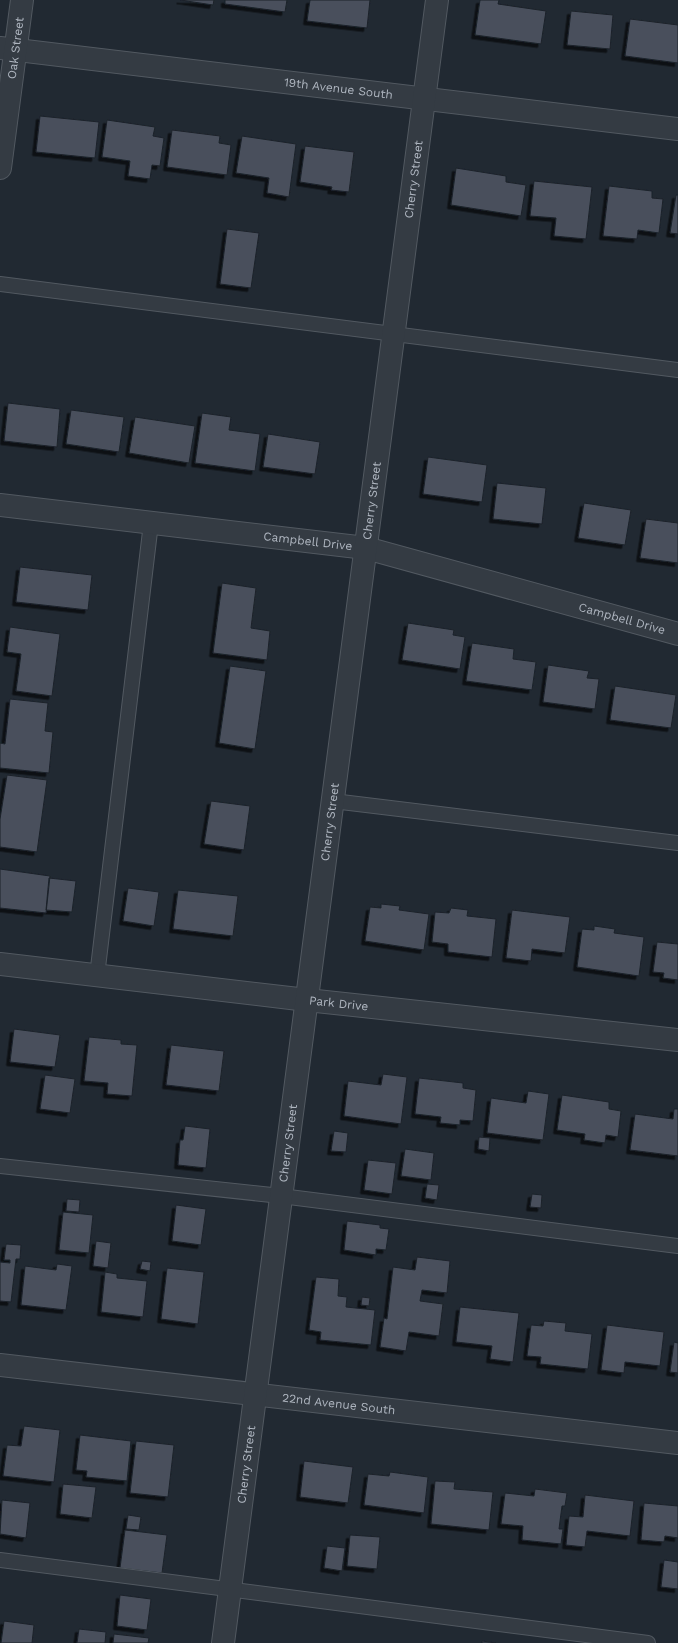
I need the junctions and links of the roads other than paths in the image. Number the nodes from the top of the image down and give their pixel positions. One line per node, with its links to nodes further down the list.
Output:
1 (22, 0): 3 (street, Oak Street)
2 (437, 0): 4 (street, Cherry Street)
3 (8, 49): 4 (street, 19th Avenue South); 6 (street, Oak Street)
4 (424, 98): 5 (street, 19th Avenue South); 8 (street, Cherry Street)
5 (678, 129)
6 (0, 168)
7 (0, 284): 8 (lane)
8 (393, 334): 9 (lane); 12 (street, Cherry Street)
9 (678, 370)
10 (0, 505): 11 (street, Campbell Drive)
11 (151, 523): 12 (street, Campbell Drive); 17 (lane)
12 (366, 548): 13 (street, Campbell Drive); 14 (street, Cherry Street)
13 (678, 634)
14 (333, 800): 15 (lane); 18 (street, Cherry Street)
15 (678, 843)
16 (0, 964): 17 (street, Park Drive)
17 (97, 976): 18 (street, Park Drive)
18 (307, 1000): 19 (street, Park Drive); 21 (street, Cherry Street)
19 (678, 1040)
20 (0, 1166): 21 (lane)
21 (281, 1196): 22 (lane); 24 (street, Cherry Street)
22 (678, 1246)
23 (0, 1365): 24 (street, 22nd Avenue South)
24 (255, 1395): 25 (street, 22nd Avenue South); 27 (street, Cherry Street)
25 (678, 1443)
26 (0, 1560): 27 (lane)
27 (230, 1589): 28 (street, Cherry Street); 29 (lane)
28 (223, 1643)
29 (648, 1643)

